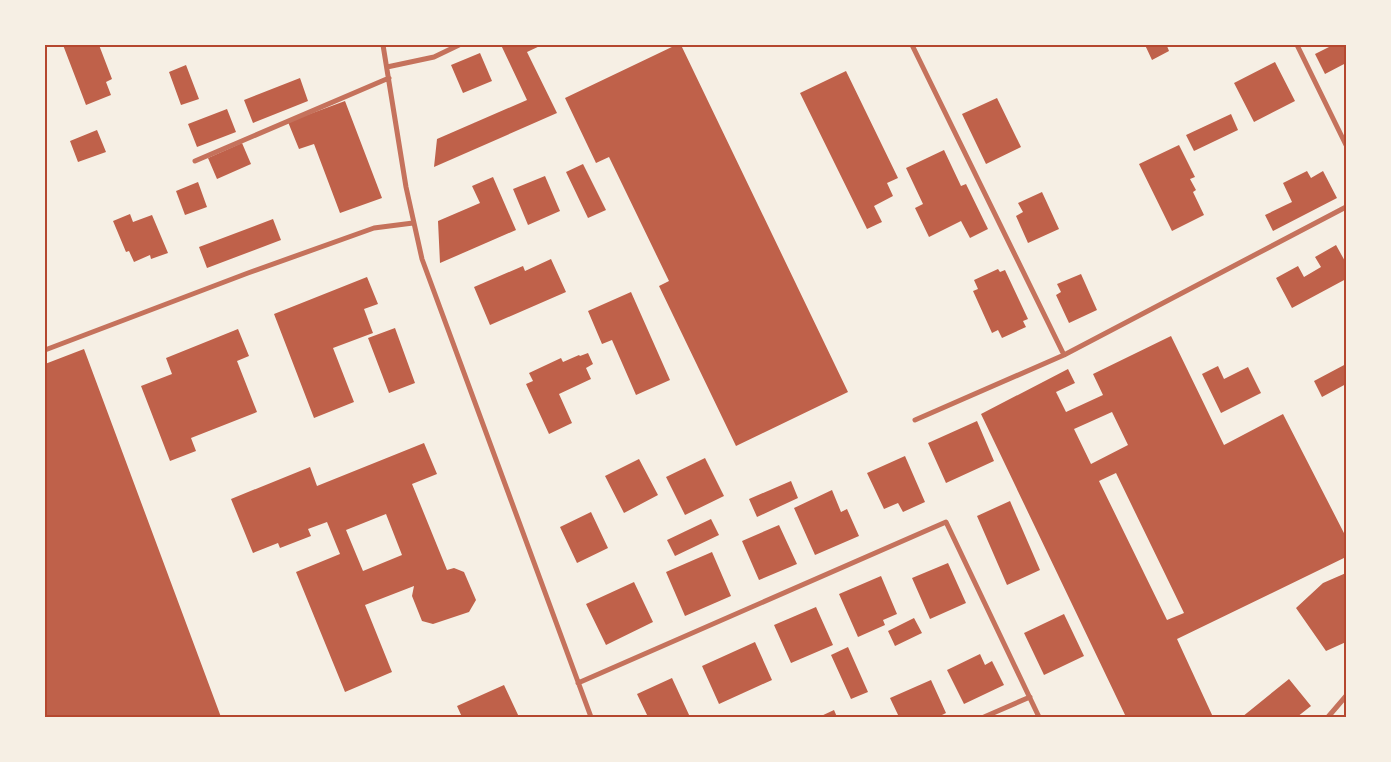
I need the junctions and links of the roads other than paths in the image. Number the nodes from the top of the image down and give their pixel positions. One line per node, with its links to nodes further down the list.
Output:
1 (383, 45): 5 (street)
2 (459, 45): 5 (street)
3 (912, 45): 12 (street)
4 (1297, 45): 7 (street)
5 (387, 68): 6 (street)
6 (388, 78): 8 (street); 10 (street)
7 (1346, 145)
8 (195, 161)
9 (1346, 207): 12 (street)
10 (413, 223): 11 (street); 14 (street)
11 (45, 350)
12 (1064, 355): 13 (street)
13 (915, 420)
14 (578, 683): 16 (street); 17 (street)
15 (1346, 696): 20 (street)
16 (1030, 697): 18 (street); 19 (street)
17 (591, 717)
18 (984, 717)
19 (1039, 717)
20 (1328, 717)

